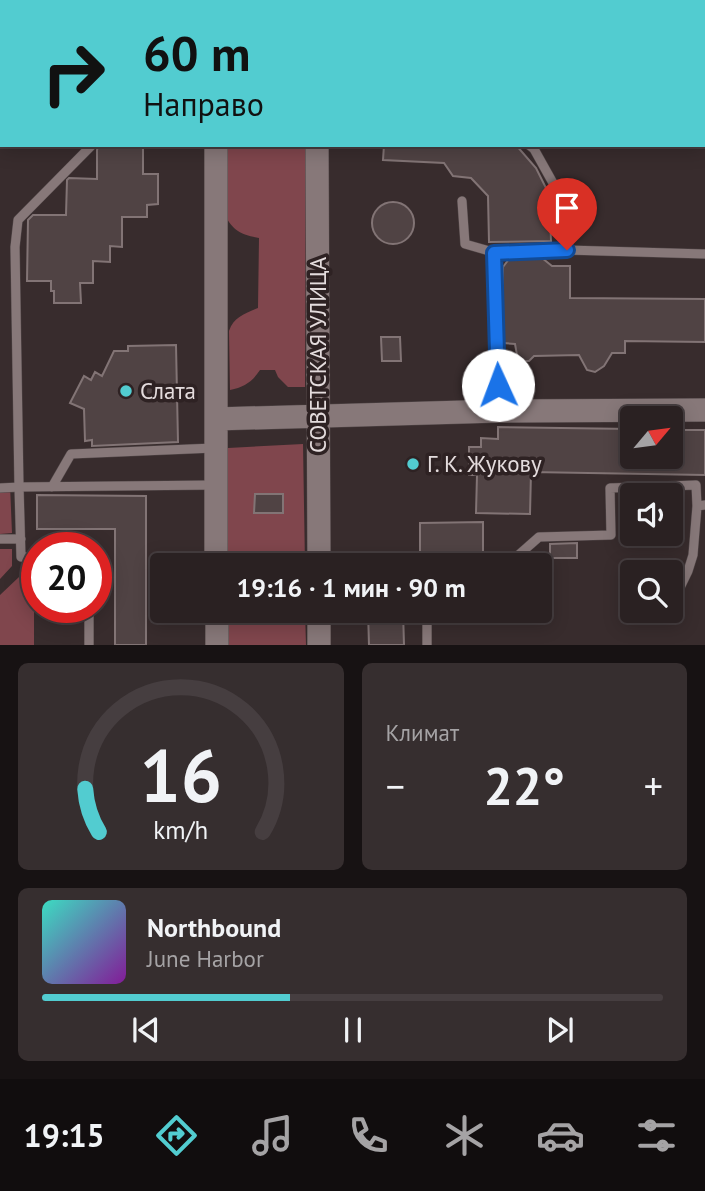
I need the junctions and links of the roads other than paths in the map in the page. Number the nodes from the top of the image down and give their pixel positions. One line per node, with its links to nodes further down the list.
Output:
1 (90, 147): 15 (lane)
2 (216, 147): 12 (street)
3 (317, 147): 11 (street, СОВЕТСКАЯ УЛИЦА)
4 (532, 147): 6 (lane)
5 (462, 201): 7 (lane)
6 (567, 250): 7 (lane); 8 (lane)
7 (494, 253): 10 (lane)
8 (705, 254)
9 (705, 410): 10 (street)
10 (499, 411): 11 (street)
11 (318, 415): 12 (street); 22 (street, СОВЕТСКАЯ УЛИЦА)
12 (216, 419): 13 (street)
13 (216, 448): 14 (street); 16 (lane)
14 (216, 485): 16 (lane); 21 (street)
15 (19, 487): 16 (lane); 17 (lane); 20 (lane)
16 (52, 487)
17 (0, 488)
18 (701, 505): 23 (lane); 24 (lane)
19 (0, 539): 20 (lane)
20 (21, 539)
21 (216, 553)
22 (319, 553)
23 (521, 553)
24 (683, 581)
25 (89, 623): 29 (lane)
26 (217, 623): 30 (street)
27 (319, 623): 31 (street)
28 (427, 623): 32 (lane)
29 (89, 645)
30 (217, 645)
31 (320, 645)
32 (427, 645)

